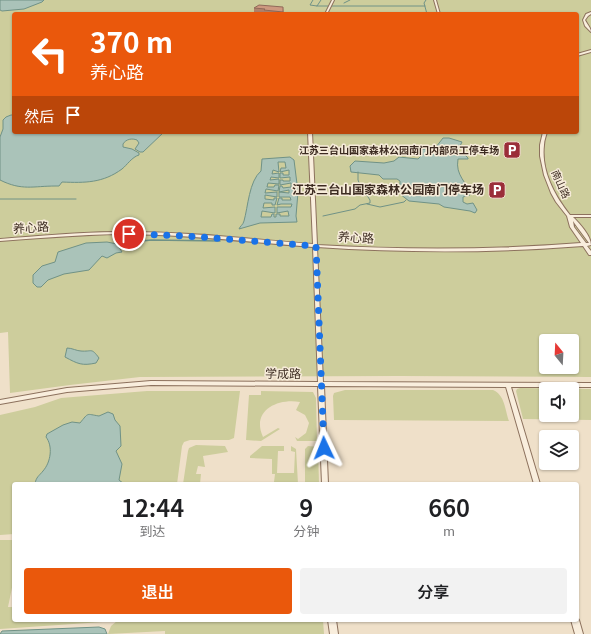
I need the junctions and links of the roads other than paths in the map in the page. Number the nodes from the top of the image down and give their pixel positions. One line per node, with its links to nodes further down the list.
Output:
1 (333, 0): 3 (street)
2 (435, 0): 4 (street)
3 (327, 12)
4 (438, 12)
5 (591, 13): 6 (street)
6 (591, 31)
7 (591, 51): 8 (street)
8 (579, 54)
9 (310, 134): 16 (street)
10 (545, 134): 11 (street, 南山路)
11 (569, 216): 12 (street); 14 (street, 南山路); 15 (street, 南山路)
12 (591, 216)
13 (0, 240): 16 (street, 养心路)
14 (591, 243): 15 (street, 养心路)
15 (584, 244): 16 (street, 养心路); 17 (street, 南山路)
16 (316, 246): 18 (street)
17 (591, 254)
18 (321, 385): 19 (street, 学成路); 21 (street, 学成路); 22 (street)
19 (508, 385): 20 (street, 学成路); 23 (street)
20 (591, 385)
21 (0, 402)
22 (325, 482)
23 (536, 482)
24 (332, 622): 26 (street)
25 (576, 622): 27 (street)
26 (334, 634)
27 (579, 634)

